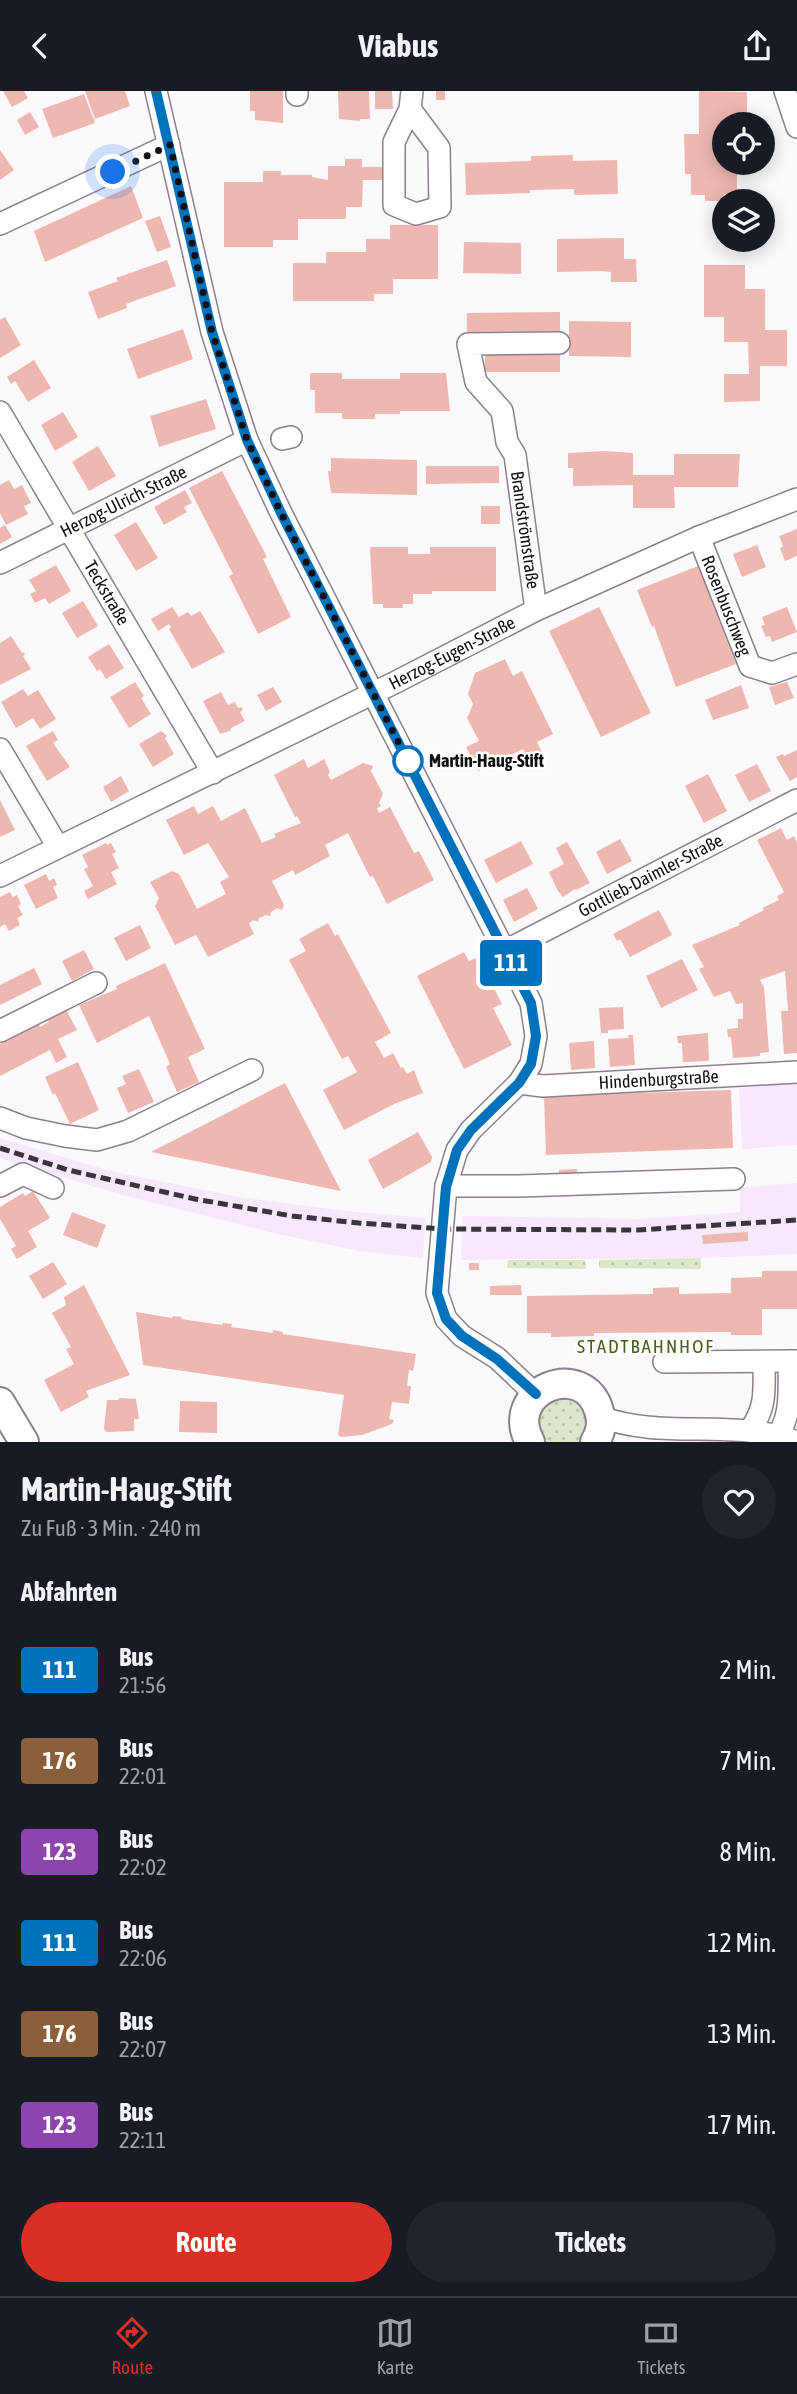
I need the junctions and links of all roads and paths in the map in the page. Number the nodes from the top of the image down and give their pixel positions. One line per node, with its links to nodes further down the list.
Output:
1 (156, 91): 4 (street)
2 (785, 91): 3 (street)
3 (797, 127)
4 (170, 145): 5 (street); 8 (street)
5 (0, 224)
6 (559, 343): 13 (street, Brandströmstraße)
7 (0, 412): 10 (street, Teckstraße)
8 (247, 440): 10 (street, Herzog-Ulrich-Straße); 15 (street)
9 (797, 499): 11 (street, Herzog-Eugen-Straße)
10 (69, 529): 12 (street, Herzog-Ulrich-Straße); 17 (street, Teckstraße)
11 (699, 537): 13 (street, Herzog-Eugen-Straße); 14 (street, Rosenbuschweg)
12 (0, 563)
13 (536, 610): 15 (street, Herzog-Eugen-Straße)
14 (797, 664)
15 (373, 693): 17 (street, Herzog-Eugen-Straße); 21 (street)
16 (0, 748): 19 (street)
17 (213, 773): 19 (street, Herzog-Eugen-Straße)
18 (797, 800): 21 (street, Gottlieb-Daimler-Straße)
19 (58, 846): 20 (street, Herzog-Eugen-Straße)
20 (0, 876)
21 (505, 951): 26 (street)
22 (96, 983): 23 (street)
23 (0, 1031)
24 (252, 1070): 27 (street)
25 (797, 1072): 26 (street, Hindenburgstraße)
26 (519, 1083): 30 (street)
27 (0, 1118)
28 (734, 1179): 30 (street)
29 (0, 1186): 31 (street)
30 (446, 1187): 35 (street)
31 (53, 1188)
32 (764, 1361): 33 (street); 34 (street); 38 (street)
33 (793, 1361): 40 (street)
34 (664, 1362)
35 (536, 1394): 37 (main road); 39 (main road)
36 (0, 1402): 41 (main road)
37 (598, 1429): 38 (street)
38 (750, 1430): 40 (street)
39 (523, 1440)
40 (782, 1440)
41 (24, 1442)

